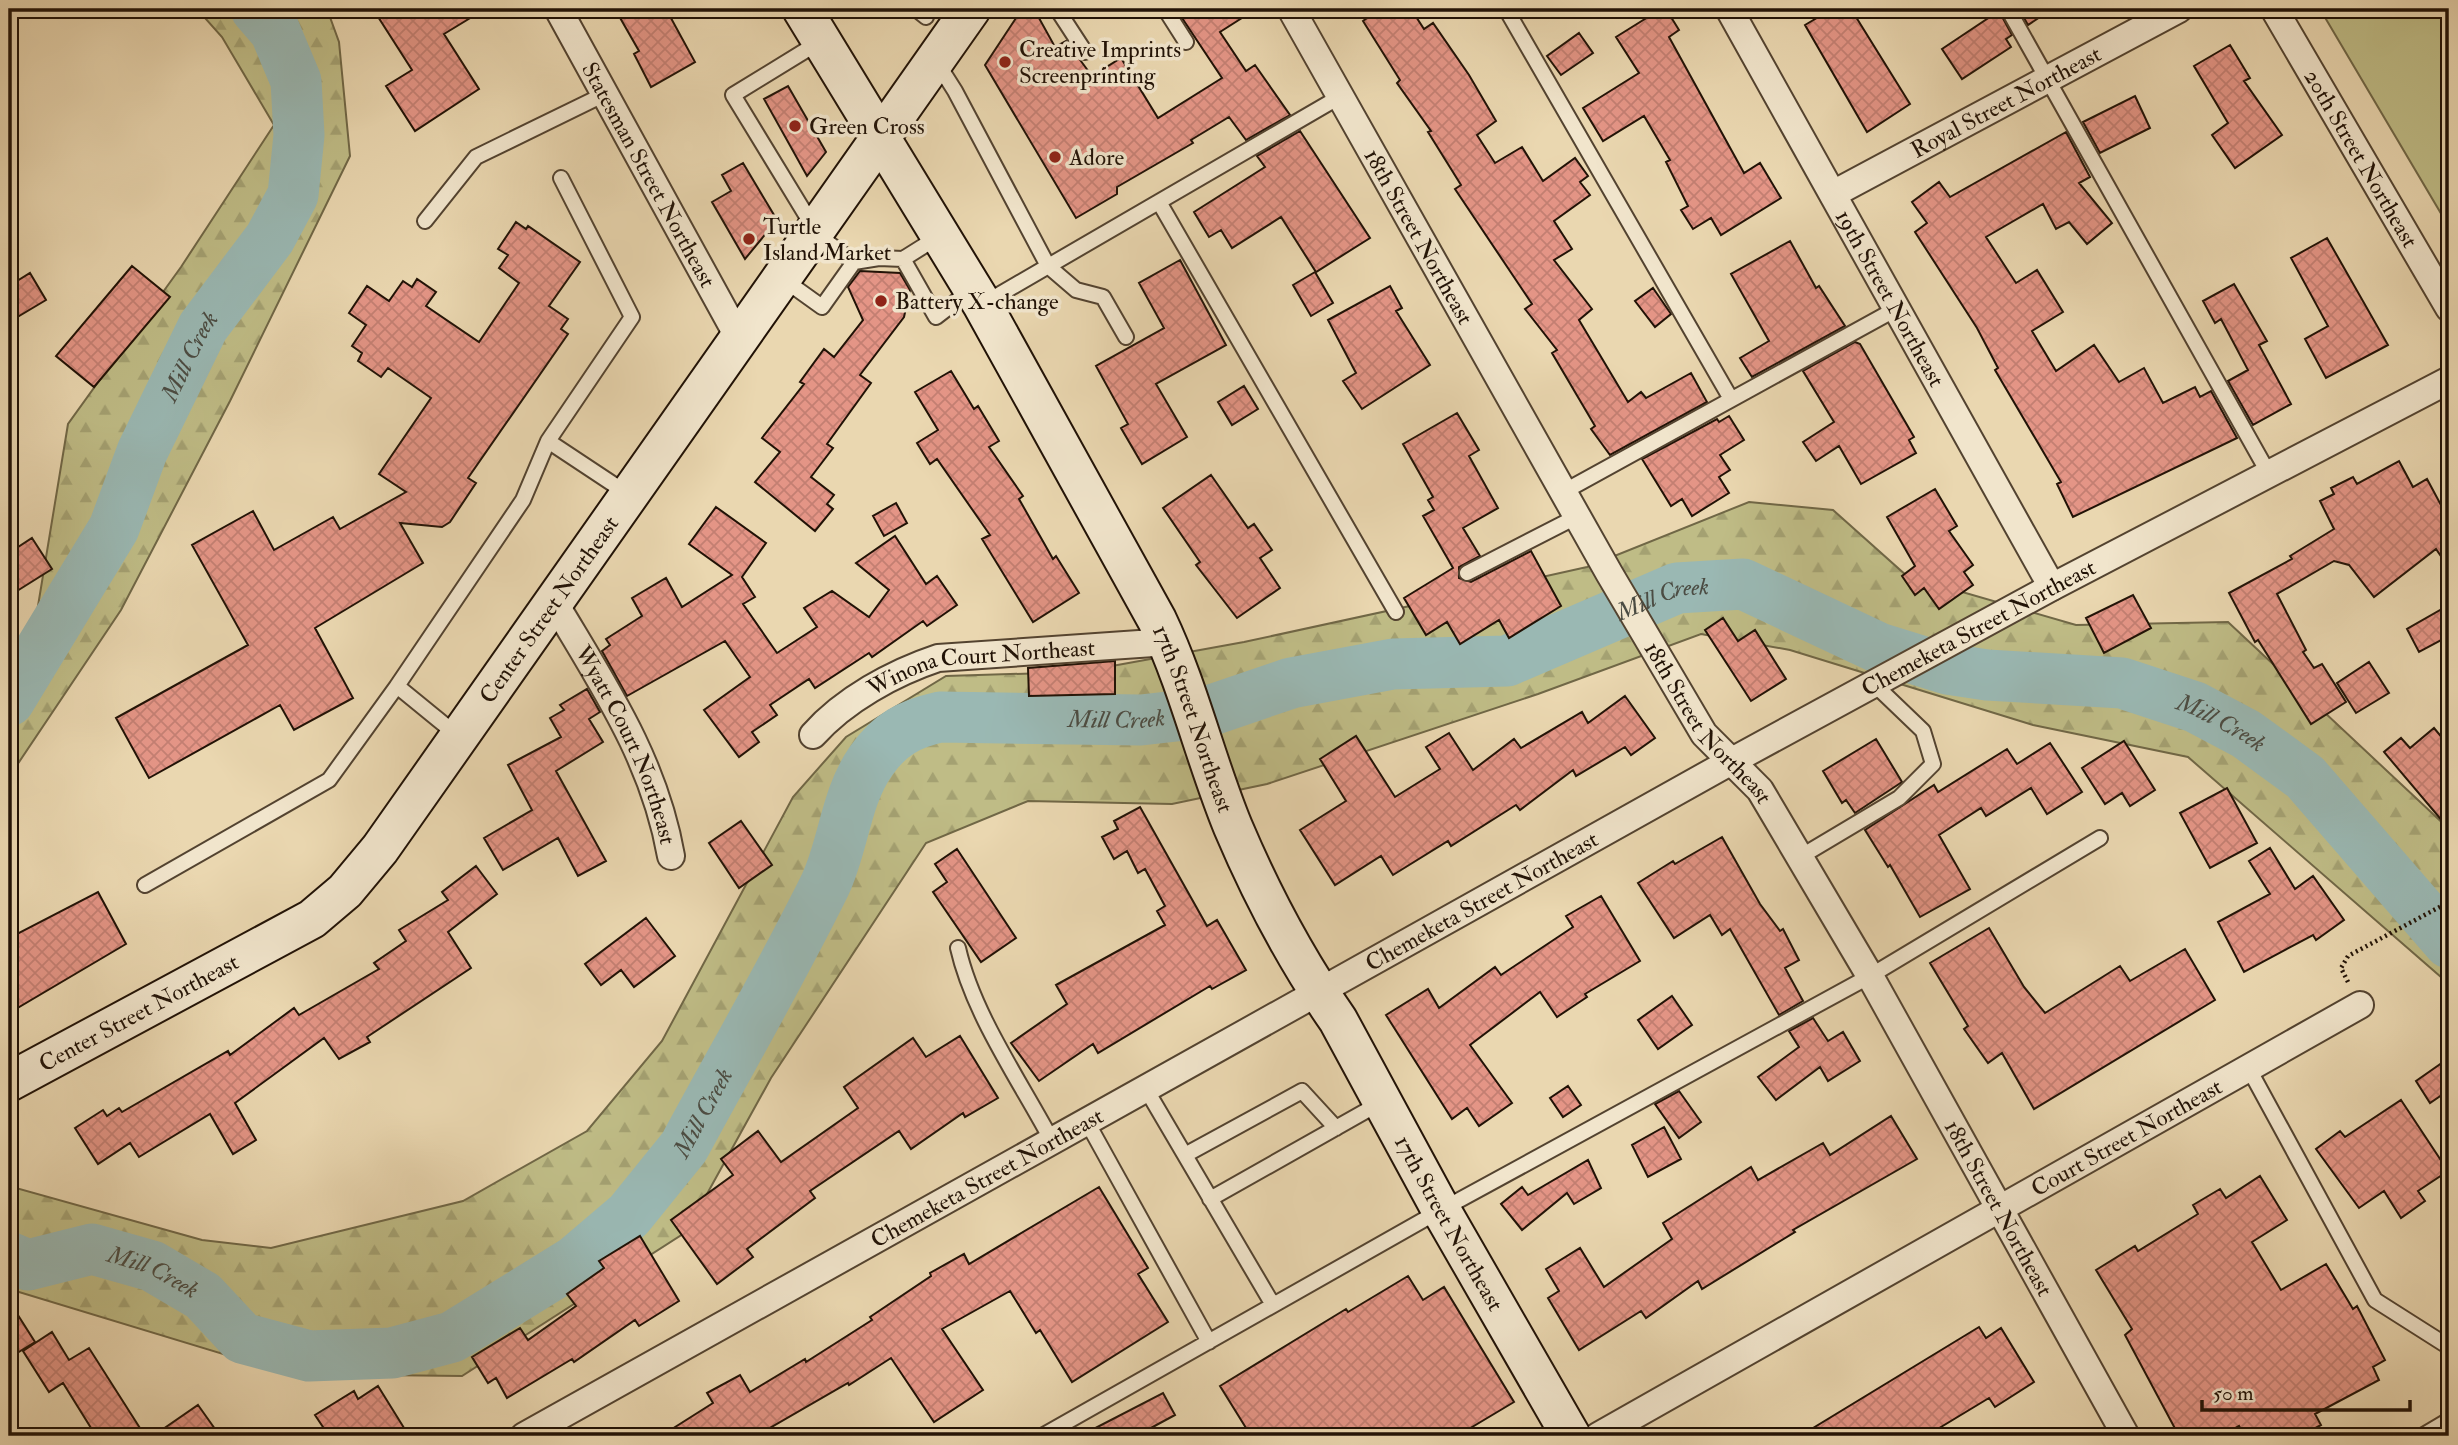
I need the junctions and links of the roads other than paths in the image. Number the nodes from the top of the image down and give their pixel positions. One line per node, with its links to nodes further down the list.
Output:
1 (558, 9): 17 (street, Statesman Street Northeast)
2 (802, 9): 12 (main road, 17th Street Northeast)
3 (971, 9): 15 (main road, Center Street Northeast)
4 (1057, 9): 14 (lane)
5 (1165, 9): 13 (lane)
6 (1291, 9): 18 (street, 18th Street Northeast)
7 (1506, 9): 36 (lane)
8 (1729, 9): 21 (street, 19th Street Northeast)
9 (2008, 9): 16 (lane)
10 (2179, 9): 16 (street, Royal Street Northeast)
11 (2274, 9): 31 (street, 20th Street Northeast)
12 (822, 41): 19 (main road, 17th Street Northeast); 24 (lane)
13 (1185, 42)
14 (1085, 52)
15 (936, 60): 19 (main road, Center Street Northeast); 28 (lane)
16 (2049, 78): 21 (street, Royal Street Northeast); 38 (lane)
17 (605, 94): 23 (lane); 34 (street, Statesman Street Northeast)
18 (1340, 96): 22 (lane); 39 (street, 18th Street Northeast)
19 (882, 137): 24 (main road, Center Street Northeast); 25 (main road, 17th Street Northeast)
20 (561, 178): 37 (lane)
21 (1833, 194): 32 (street, 19th Street Northeast)
22 (1158, 202): 28 (lane); 45 (lane)
23 (425, 221)
24 (816, 232): 27 (lane); 29 (main road, Center Street Northeast)
25 (941, 235): 26 (lane); 30 (main road, 17th Street Northeast)
26 (903, 259): 27 (lane); 30 (lane)
27 (854, 262): 29 (lane)
28 (1048, 266): 30 (lane); 33 (lane)
29 (782, 279): 34 (main road, Center Street Northeast)
30 (977, 297): 46 (main road, 17th Street Northeast)
31 (2449, 308)
32 (1896, 309): 36 (lane); 43 (street, 19th Street Northeast)
33 (1126, 337)
34 (740, 340): 40 (main road, Center Street Northeast)
35 (2449, 380): 38 (street, Chemeketa Street Northeast)
36 (1731, 400): 39 (lane)
37 (548, 441): 40 (lane); 48 (lane)
38 (2269, 474): 43 (street, Chemeketa Street Northeast)
39 (1565, 491): 41 (street, 18th Street Northeast)
40 (629, 495): 44 (main road, Center Street Northeast)
41 (1578, 516): 42 (lane); 51 (street, 18th Street Northeast)
42 (1467, 573)
43 (2052, 587): 47 (street, Chemeketa Street Northeast)
44 (554, 602): 50 (main road, Center Street Northeast); 53 (street, Wyatt Court Northeast)
45 (1396, 612)
46 (1174, 658): 49 (street, Winona Court Northeast); 58 (main road, 17th Street Northeast)
47 (1878, 681): 51 (street, Chemeketa Street Northeast); 54 (lane)
48 (397, 686): 50 (lane); 55 (lane)
49 (813, 736)
50 (459, 737): 61 (main road, Center Street Northeast)
51 (1730, 762): 54 (street, 18th Street Northeast); 58 (street, Chemeketa Street Northeast)
52 (2100, 838): 57 (lane)
53 (671, 856)
54 (1800, 857): 57 (street, 18th Street Northeast)
55 (145, 885)
56 (958, 948): 66 (lane)
57 (1870, 976): 69 (street, 18th Street Northeast); 70 (lane)
58 (1319, 992): 62 (street, Chemeketa Street Northeast); 63 (main road, 17th Street Northeast)
59 (2360, 1005): 60 (street, Court Street Northeast)
60 (2249, 1069): 69 (street, Court Street Northeast); 73 (lane)
61 (9, 1082)
62 (1146, 1089): 64 (street, Chemeketa Street Northeast); 67 (lane)
63 (1382, 1101): 65 (lane); 70 (main road, 17th Street Northeast)
64 (1087, 1122): 66 (street, Chemeketa Street Northeast); 72 (lane)
65 (1336, 1128): 67 (lane); 68 (lane)
66 (1052, 1141): 75 (street, Chemeketa Street Northeast)
67 (1185, 1155): 68 (lane)
68 (1210, 1199): 71 (lane)
69 (2003, 1209): 78 (street, Court Street Northeast); 79 (street, 18th Street Northeast)
70 (1441, 1210): 71 (lane); 77 (main road, 17th Street Northeast)
71 (1273, 1305): 72 (lane)
72 (1209, 1342): 76 (lane)
73 (2449, 1348)
74 (2449, 1420): 80 (lane)
75 (524, 1436)
76 (1042, 1436)
77 (1571, 1436)
78 (1598, 1436)
79 (2126, 1436)
80 (2422, 1436)

